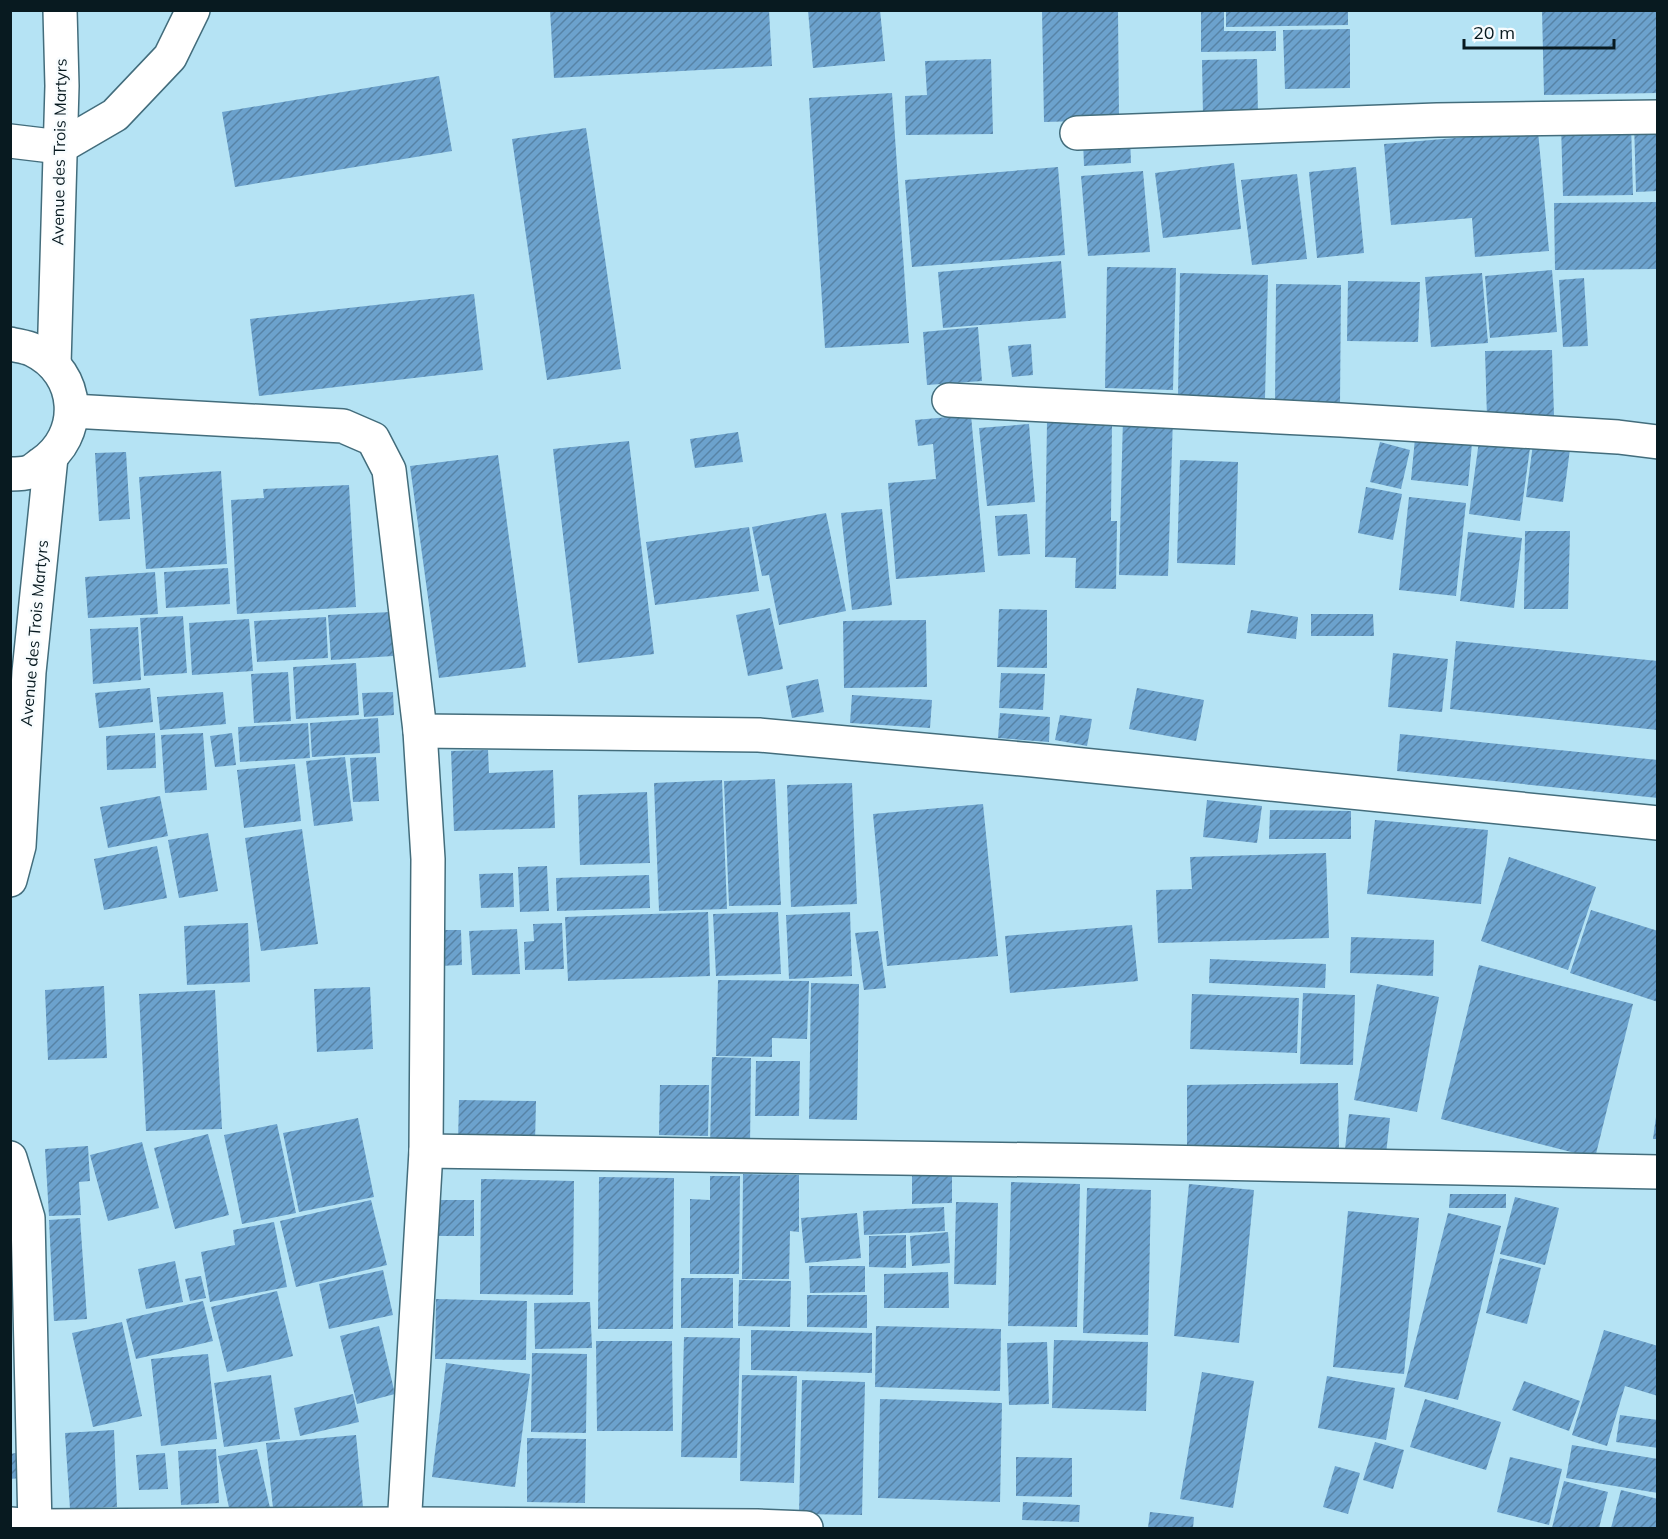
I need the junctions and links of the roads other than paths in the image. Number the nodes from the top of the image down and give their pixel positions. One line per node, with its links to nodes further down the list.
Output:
1 (60, 10): 6 (main road, Avenue des Trois Martyrs)
2 (193, 10): 6 (main road)
3 (1658, 117): 4 (main road)
4 (1077, 133)
5 (10, 141): 6 (main road)
6 (60, 147): 8 (main road, Avenue des Trois Martyrs)
7 (10, 344): 8 (main road)
8 (54, 365): 10 (main road)
9 (949, 400): 11 (main road)
10 (72, 411): 12 (main road); 14 (main road)
11 (1658, 442)
12 (51, 458): 13 (main road); 16 (main road, Avenue des Trois Martyrs)
13 (10, 474)
14 (420, 731): 15 (main road); 17 (main road)
15 (1658, 823)
16 (10, 880)
17 (426, 1151): 19 (main road); 21 (main road)
18 (10, 1158): 20 (main road)
19 (1658, 1173)
20 (27, 1526): 21 (main road)
21 (404, 1526): 22 (main road)
22 (806, 1528)

